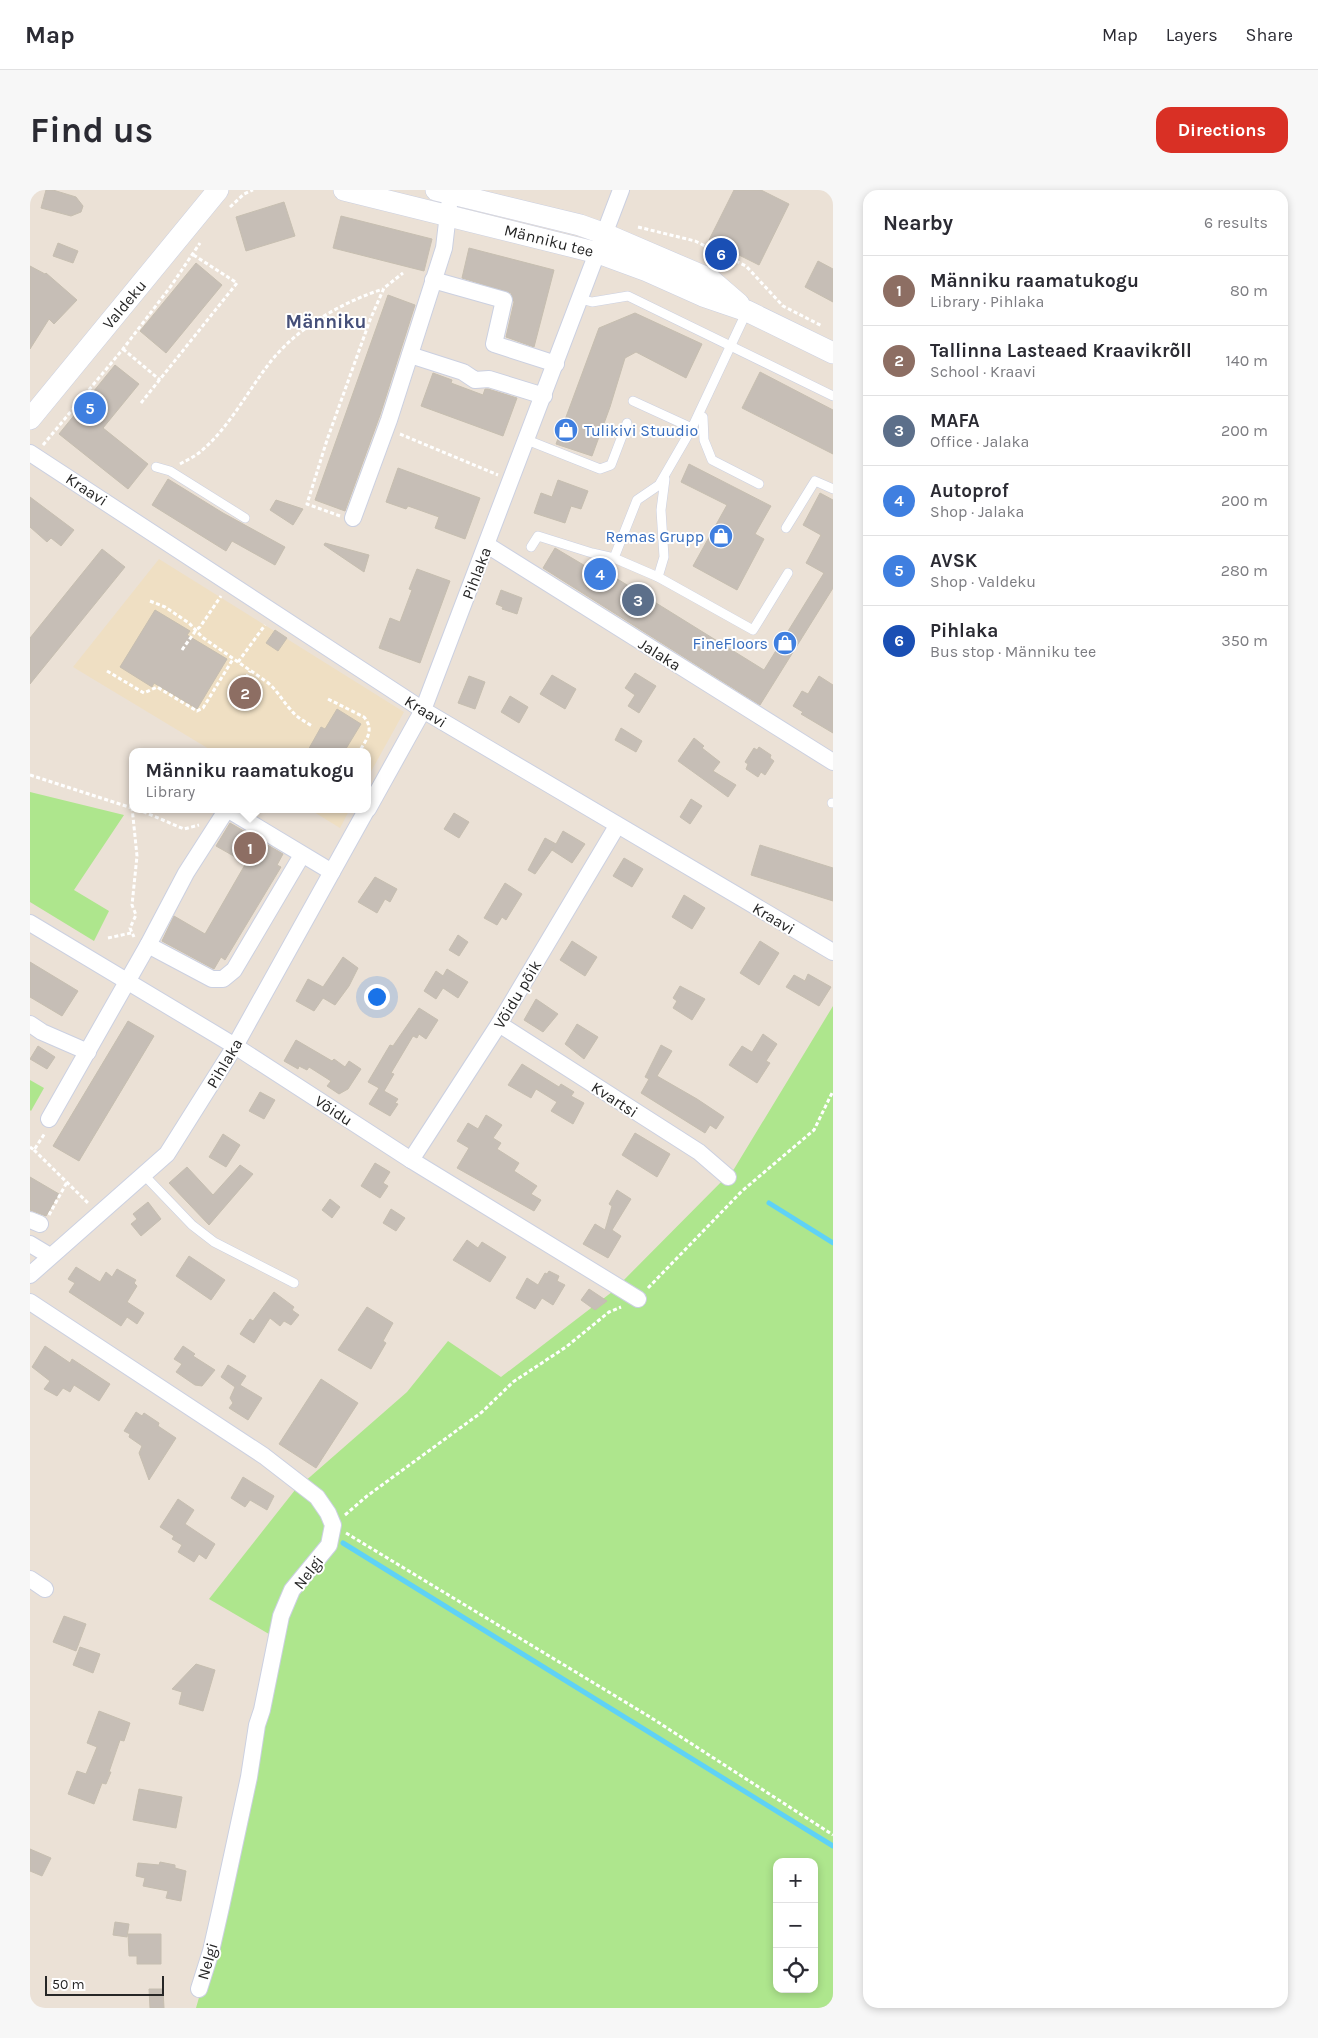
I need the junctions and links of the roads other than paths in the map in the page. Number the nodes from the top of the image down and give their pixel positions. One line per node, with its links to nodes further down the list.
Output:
1 (218, 190): 18 (street, Valdeku)
2 (344, 190): 5 (street, Männiku tee)
3 (621, 190): 6 (street, Pihlaka)
4 (443, 192): 5 (street); 6 (street, Männiku tee)
5 (449, 215): 6 (street, Männiku tee); 7 (street)
6 (602, 243): 8 (street, Pihlaka); 9 (street, Männiku tee)
7 (433, 280): 12 (street); 13 (street)
8 (580, 299): 10 (lane); 13 (street, Pihlaka)
9 (747, 311): 10 (lane); 11 (street, Männiku tee)
10 (731, 345): 15 (lane); 20 (lane)
11 (833, 353)
12 (410, 355): 14 (street); 28 (street)
13 (556, 364): 14 (street, Pihlaka)
14 (544, 396): 21 (street, Pihlaka)
15 (833, 396)
16 (633, 402): 20 (lane)
17 (703, 418): 25 (lane)
18 (30, 419)
19 (627, 424): 21 (lane)
20 (692, 428): 24 (lane)
21 (527, 440): 30 (street, Pihlaka)
22 (32, 453): 35 (street, Kraavi)
23 (156, 468): 27 (lane)
24 (665, 474): 32 (lane); 34 (lane)
25 (759, 484)
26 (833, 489): 29 (lane)
27 (245, 518)
28 (353, 518)
29 (786, 528)
30 (487, 545): 35 (street, Pihlaka); 36 (street, Jalaka)
31 (531, 547): 32 (lane)
32 (614, 558): 34 (lane)
33 (788, 573): 34 (lane)
34 (658, 577)
35 (423, 710): 37 (street, Pihlaka); 40 (street, Kraavi)
36 (833, 762)
37 (371, 802)
38 (225, 813): 41 (street); 44 (street)
39 (365, 813): 42 (street, Pihlaka)
40 (617, 826): 45 (street, Kraavi); 48 (street, Võidu põik)
41 (302, 855): 42 (street); 44 (street)
42 (332, 872): 49 (street, Pihlaka)
43 (30, 923): 46 (street, Võidu)
44 (148, 945): 46 (street)
45 (833, 952)
46 (128, 982): 49 (street, Võidu); 50 (street)
47 (30, 1024): 50 (street)
48 (499, 1024): 52 (street, Võidu põik); 54 (street, Kvartsi)
49 (235, 1046): 52 (street, Võidu); 53 (street, Pihlaka)
50 (88, 1052): 51 (street)
51 (49, 1119)
52 (411, 1160): 59 (street, Võidu)
53 (144, 1175): 56 (street, Pihlaka); 58 (lane)
54 (728, 1177)
55 (30, 1244): 56 (street)
56 (50, 1256): 57 (street, Pihlaka)
57 (30, 1275)
58 (294, 1283)
59 (638, 1299)
60 (30, 1302): 63 (street, Nelgi)
61 (30, 1579): 62 (street)
62 (44, 1589)
63 (199, 1989)

